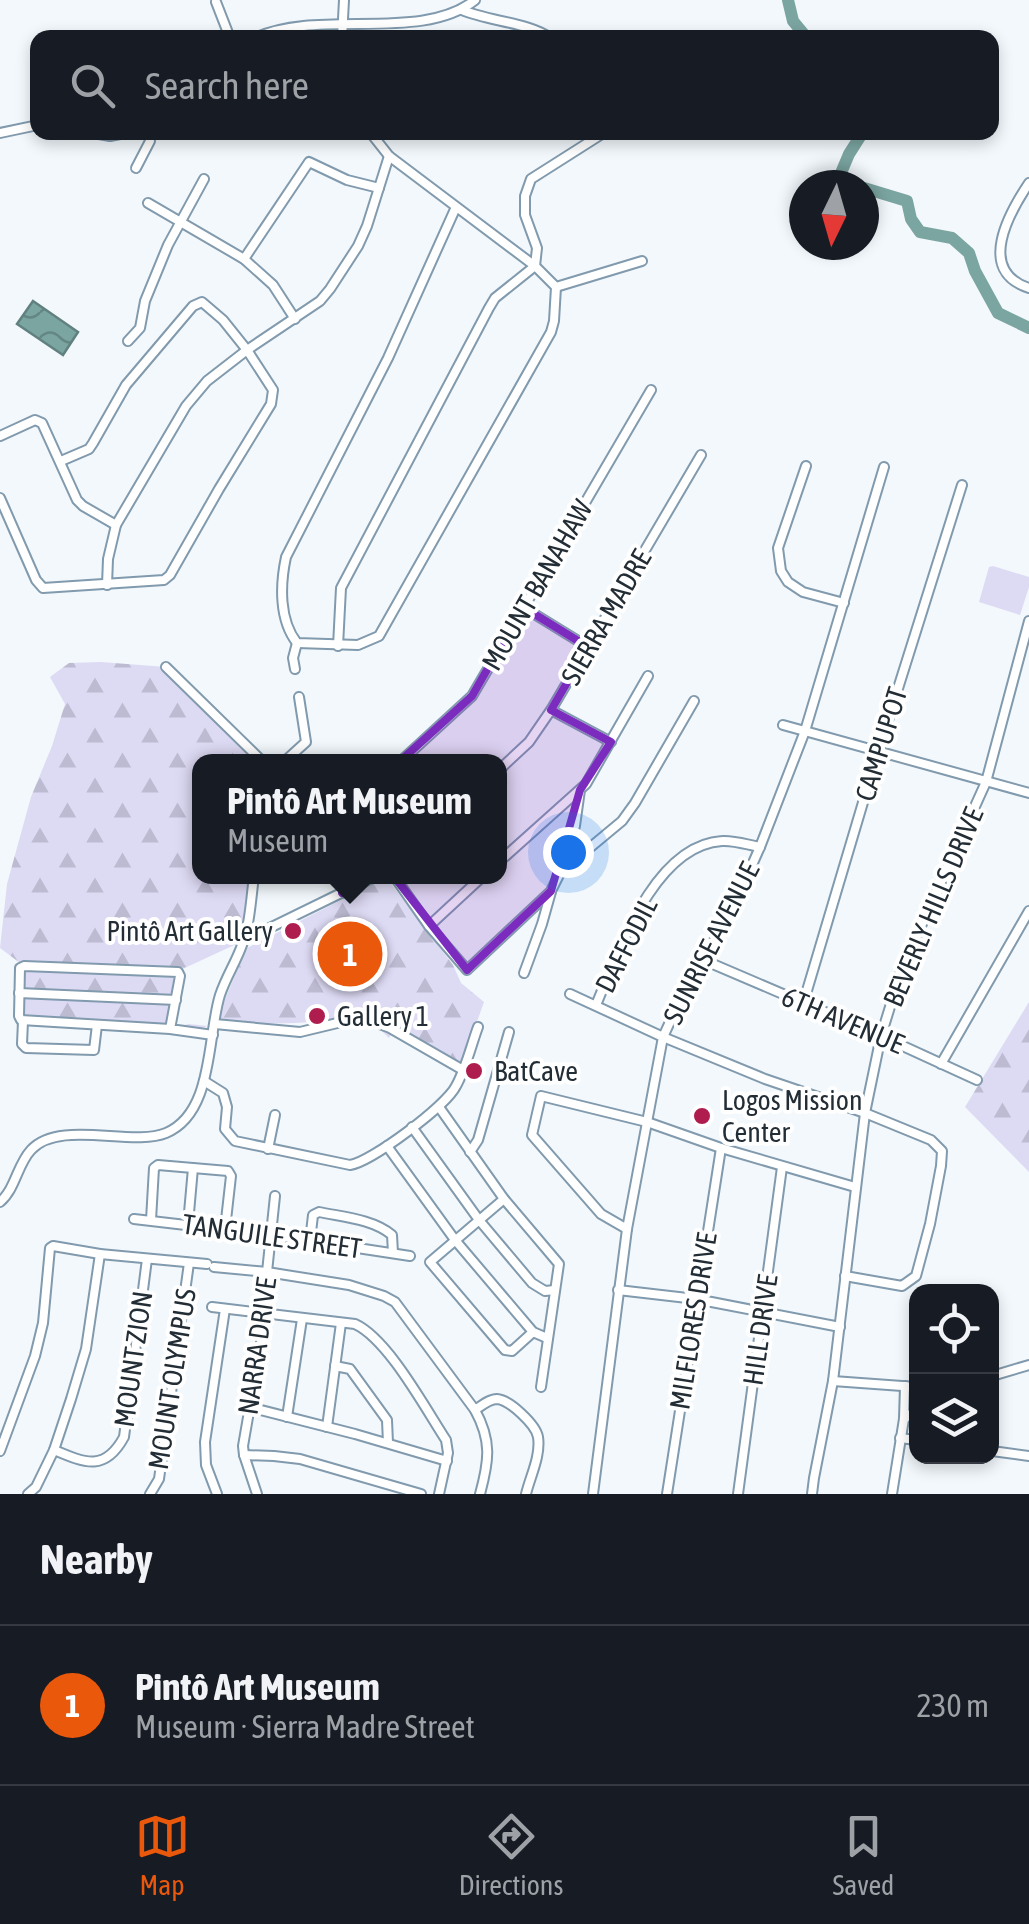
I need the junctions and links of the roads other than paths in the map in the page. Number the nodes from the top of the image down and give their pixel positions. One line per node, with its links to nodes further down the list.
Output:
1 (344, 0): 5 (street)
2 (475, 0): 4 (street)
3 (216, 2): 6 (street)
4 (462, 10): 5 (street); 9 (street)
5 (341, 23): 7 (street); 8 (street)
6 (227, 30)
7 (279, 30)
8 (341, 30)
9 (533, 30)
10 (30, 127): 11 (street)
11 (0, 133)
12 (150, 140): 16 (street)
13 (376, 140): 15 (street)
14 (593, 140): 25 (street)
15 (389, 156): 19 (street); 21 (street)
16 (136, 168)
17 (204, 179): 22 (street)
18 (1029, 184): 27 (street)
19 (379, 188): 23 (street); 28 (street)
20 (148, 203): 22 (street)
21 (456, 207): 25 (street); 44 (street)
22 (180, 220): 23 (street); 29 (street)
23 (244, 260): 28 (street)
24 (642, 261): 26 (street)
25 (535, 266): 26 (street); 45 (street)
26 (556, 287): 45 (street)
27 (1029, 288)
28 (294, 319): 30 (street)
29 (128, 341)
30 (247, 350): 34 (street); 39 (street); 40 (street)
31 (651, 390): 42 (street, MOUNT BANAHAW)
32 (0, 436): 34 (street)
33 (701, 456): 46 (street, SIERRA MADRE)
34 (61, 461): 39 (street)
35 (806, 466): 41 (street)
36 (884, 467): 41 (street, SUNRISE AVENUE)
37 (962, 485): 56 (street, CAMPUPOT)
38 (0, 498): 40 (street)
39 (116, 525): 40 (street)
40 (107, 584)
41 (844, 603): 54 (street, SUNRISE AVENUE)
42 (523, 607): 46 (street); 59 (street, MOUNT BANAHAW)
43 (1029, 621): 61 (street, BEVERLY HILLS DRIVE)
44 (297, 643): 45 (street); 48 (street)
45 (338, 646)
46 (588, 647): 52 (street, SIERRA MADRE)
47 (166, 667): 57 (street)
48 (295, 669)
49 (648, 676): 55 (street)
50 (299, 696): 58 (street)
51 (694, 701): 66 (street)
52 (551, 710): 55 (street); 60 (street, SIERRA MADRE)
53 (783, 724): 54 (street)
54 (806, 731): 56 (street); 64 (street, SUNRISE AVENUE)
55 (611, 742): 62 (street)
56 (878, 752): 61 (street); 82 (street, CAMPUPOT)
57 (255, 754)
58 (293, 754)
59 (409, 754)
60 (507, 762)
61 (986, 782): 63 (street); 91 (street, BEVERLY HILLS DRIVE)
62 (580, 790): 65 (street); 66 (street)
63 (1029, 793)
64 (760, 847): 77 (street, SUNRISE AVENUE); 83 (street, DAFFODIL)
65 (507, 856)
66 (560, 873): 72 (street)
67 (253, 884): 76 (street)
68 (344, 884): 73 (street)
69 (360, 884): 73 (street)
70 (400, 884): 75 (street)
71 (474, 884): 75 (street)
72 (552, 891): 75 (street); 78 (street)
73 (342, 893): 76 (street)
74 (1029, 911): 93 (street)
75 (429, 926)
76 (243, 942): 85 (street)
77 (708, 962): 82 (street, 6TH AVENUE); 92 (street, SUNRISE AVENUE)
78 (524, 973)
79 (19, 993): 81 (street); 81 (street); 84 (street)
80 (570, 994): 83 (street)
81 (176, 1000): 88 (street)
82 (803, 1004): 91 (street, 6TH AVENUE)
83 (596, 1005): 92 (street)
84 (23, 1021): 86 (street); 86 (street)
85 (215, 1024): 90 (street); 94 (street)
86 (97, 1025): 88 (street)
87 (478, 1027): 94 (street)
88 (170, 1028): 90 (street)
89 (509, 1032): 105 (street)
90 (213, 1035): 96 (street)
91 (881, 1036): 93 (street, 6TH AVENUE); 98 (street, BEVERLY HILLS DRIVE)
92 (663, 1038): 98 (street); 100 (street, SUNRISE AVENUE)
93 (941, 1064): 95 (street, 6TH AVENUE)
94 (462, 1070): 97 (street)
95 (977, 1080)
96 (204, 1081): 104 (street); 111 (street)
97 (440, 1106): 101 (street); 105 (street)
98 (865, 1113): 108 (street, BEVERLY HILLS DRIVE); 127 (street)
99 (276, 1115): 104 (street)
100 (647, 1122): 103 (street); 117 (street, SUNRISE AVENUE); 117 (street)
101 (412, 1127): 102 (street); 114 (street)
102 (386, 1146): 104 (street); 119 (street)
103 (721, 1148): 106 (street); 130 (street, MILFLORES DRIVE)
104 (268, 1149)
105 (470, 1152): 110 (street)
106 (782, 1167): 108 (street); 133 (street, HILL DRIVE)
107 (193, 1168): 113 (street); 115 (street); 116 (street)
108 (855, 1187): 127 (street, BEVERLY HILLS DRIVE)
109 (275, 1196): 118 (street, NARRA DRIVE)
110 (504, 1199): 114 (street); 128 (street)
111 (0, 1202)
112 (134, 1219): 113 (street, TANGUILE STREET)
113 (151, 1220): 115 (street, TANGUILE STREET)
114 (479, 1220): 119 (street); 128 (street)
115 (188, 1224): 116 (street, TANGUILE STREET)
116 (225, 1229): 118 (street, TANGUILE STREET)
117 (627, 1229): 129 (street, SUNRISE AVENUE)
118 (272, 1235): 120 (street, TANGUILE STREET); 126 (street, NARRA DRIVE)
119 (455, 1240): 138 (street); 138 (street)
120 (310, 1241): 121 (street, TANGUILE STREET); 121 (street)
121 (393, 1253): 123 (street, TANGUILE STREET)
122 (100, 1254): 124 (street); 156 (street); 157 (street)
123 (410, 1256)
124 (147, 1258): 125 (street); 156 (street, MOUNT ZION)
125 (190, 1263): 126 (street); 163 (street, MOUNT OLYMPUS)
126 (267, 1272): 134 (street, NARRA DRIVE); 148 (street)
127 (845, 1276): 137 (street, BEVERLY HILLS DRIVE)
128 (555, 1290): 139 (street)
129 (618, 1290): 130 (street); 170 (street, SUNRISE AVENUE)
130 (696, 1299): 133 (street); 171 (street, MILFLORES DRIVE)
131 (212, 1307): 132 (street)
132 (225, 1309): 134 (street); 164 (street)
133 (762, 1313): 137 (street); 172 (street, HILL DRIVE)
134 (266, 1314): 135 (street); 147 (street, NARRA DRIVE)
135 (302, 1320): 136 (street); 150 (street)
136 (341, 1323): 141 (street); 161 (street)
137 (840, 1327): 143 (street, BEVERLY HILLS DRIVE)
138 (532, 1332): 139 (street)
139 (548, 1338): 145 (street)
140 (1029, 1365): 142 (street)
141 (335, 1366): 152 (street); 155 (street)
142 (999, 1374)
143 (833, 1381): 144 (street); 173 (street, BEVERLY HILLS DRIVE)
144 (905, 1386): 146 (street); 151 (street)
145 (541, 1387)
146 (909, 1387)
147 (249, 1407): 150 (street); 159 (street, NARRA DRIVE)
148 (475, 1410): 168 (street); 169 (street)
149 (909, 1415): 151 (street)
150 (288, 1417): 152 (street)
151 (904, 1419): 153 (street)
152 (326, 1427): 155 (street)
153 (900, 1438): 154 (street); 174 (street)
154 (909, 1439)
155 (388, 1443): 161 (street)
156 (54, 1450): 162 (street)
157 (0, 1451)
158 (999, 1452): 160 (street)
159 (244, 1455): 165 (street, NARRA DRIVE); 166 (street)
160 (1029, 1456)
161 (446, 1461): 167 (street)
162 (28, 1494)
163 (150, 1494)
164 (217, 1494)
165 (257, 1494)
166 (421, 1494)
167 (438, 1494)
168 (480, 1494)
169 (526, 1494)
170 (593, 1494)
171 (667, 1494)
172 (738, 1494)
173 (812, 1494)
174 (892, 1494)

